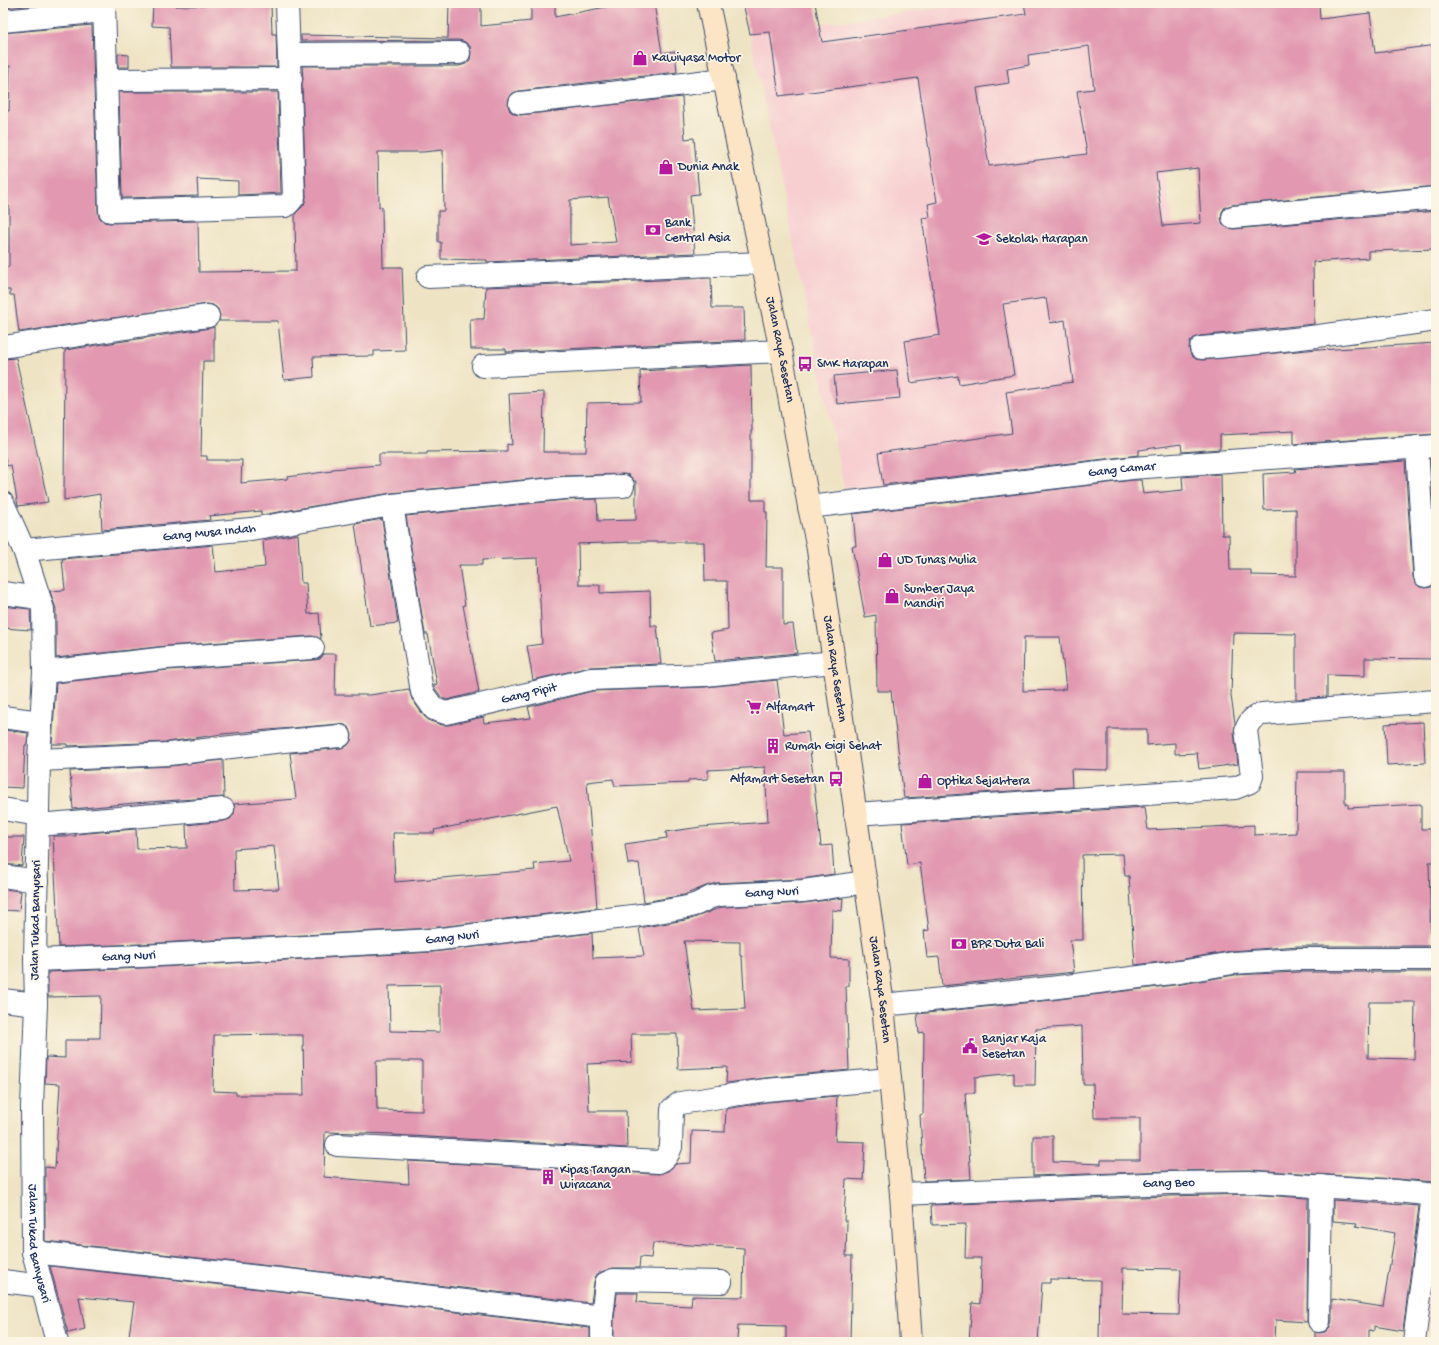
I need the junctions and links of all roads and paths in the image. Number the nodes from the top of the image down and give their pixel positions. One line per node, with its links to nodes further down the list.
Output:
1 (287, 3): 6 (street)
2 (708, 3): 8 (main road, Jalan Raya Sesetan)
3 (104, 7): 4 (street); 9 (street)
4 (3, 22)
5 (459, 53): 6 (street)
6 (289, 54): 7 (street)
7 (291, 79): 9 (street); 9 (street)
8 (724, 79): 10 (street); 13 (main road, Jalan Raya Sesetan)
9 (107, 80)
10 (520, 103)
11 (1436, 198): 12 (street)
12 (1233, 217)
13 (762, 264): 14 (street); 19 (main road, Jalan Raya Sesetan)
14 (428, 277)
15 (208, 316): 17 (street)
16 (1436, 320): 18 (street)
17 (3, 348)
18 (1201, 348)
19 (781, 350): 20 (street); 25 (main road, Jalan Raya Sesetan)
20 (483, 366)
21 (1427, 447): 25 (street, Gang Camar); 27 (street)
22 (623, 486): 24 (street, Gang Musa Indah)
23 (3, 503): 26 (street, Jalan Tukad Banyusari)
24 (392, 505): 26 (street, Gang Musa Indah); 31 (street, Gang Pipit)
25 (809, 507): 31 (main road, Jalan Raya Sesetan)
26 (24, 550): 29 (street, Jalan Tukad Banyusari)
27 (1424, 576)
28 (3, 594): 29 (street)
29 (39, 598): 32 (street, Jalan Tukad Banyusari)
30 (313, 648): 32 (street)
31 (834, 662): 40 (main road, Jalan Raya Sesetan)
32 (44, 672): 35 (street, Jalan Tukad Banyusari)
33 (1436, 701): 40 (street)
34 (3, 717): 35 (street)
35 (40, 722): 37 (street, Jalan Tukad Banyusari)
36 (340, 736): 37 (street)
37 (39, 760): 41 (street, Jalan Tukad Banyusari)
38 (3, 809): 41 (street)
39 (223, 809): 41 (street)
40 (855, 814): 44 (main road, Jalan Raya Sesetan)
41 (38, 820): 43 (street, Jalan Tukad Banyusari)
42 (3, 876): 43 (street)
43 (37, 881): 46 (street, Jalan Tukad Banyusari)
44 (866, 882): 46 (street, Gang Nuri); 49 (main road, Jalan Raya Sesetan)
45 (1436, 959): 49 (street)
46 (35, 960): 48 (street, Jalan Tukad Banyusari)
47 (3, 1000): 48 (street)
48 (36, 1004): 55 (street, Jalan Tukad Banyusari)
49 (883, 1005): 50 (main road, Jalan Raya Sesetan)
50 (890, 1079): 51 (street); 53 (main road, Jalan Raya Sesetan)
51 (337, 1145)
52 (1321, 1186): 53 (street, Gang Beo); 54 (street, Gang Beo); 61 (street)
53 (901, 1194): 64 (main road, Jalan Raya Sesetan)
54 (1434, 1195): 56 (street)
55 (33, 1252): 59 (street, Jalan Tukad Banyusari); 60 (street)
56 (1430, 1275): 65 (street)
57 (3, 1281): 59 (street)
58 (721, 1282): 60 (street)
59 (42, 1286): 62 (street, Jalan Tukad Banyusari)
60 (602, 1317): 63 (street)
61 (1319, 1321)
62 (57, 1342)
63 (602, 1342)
64 (911, 1342)
65 (1414, 1342)

